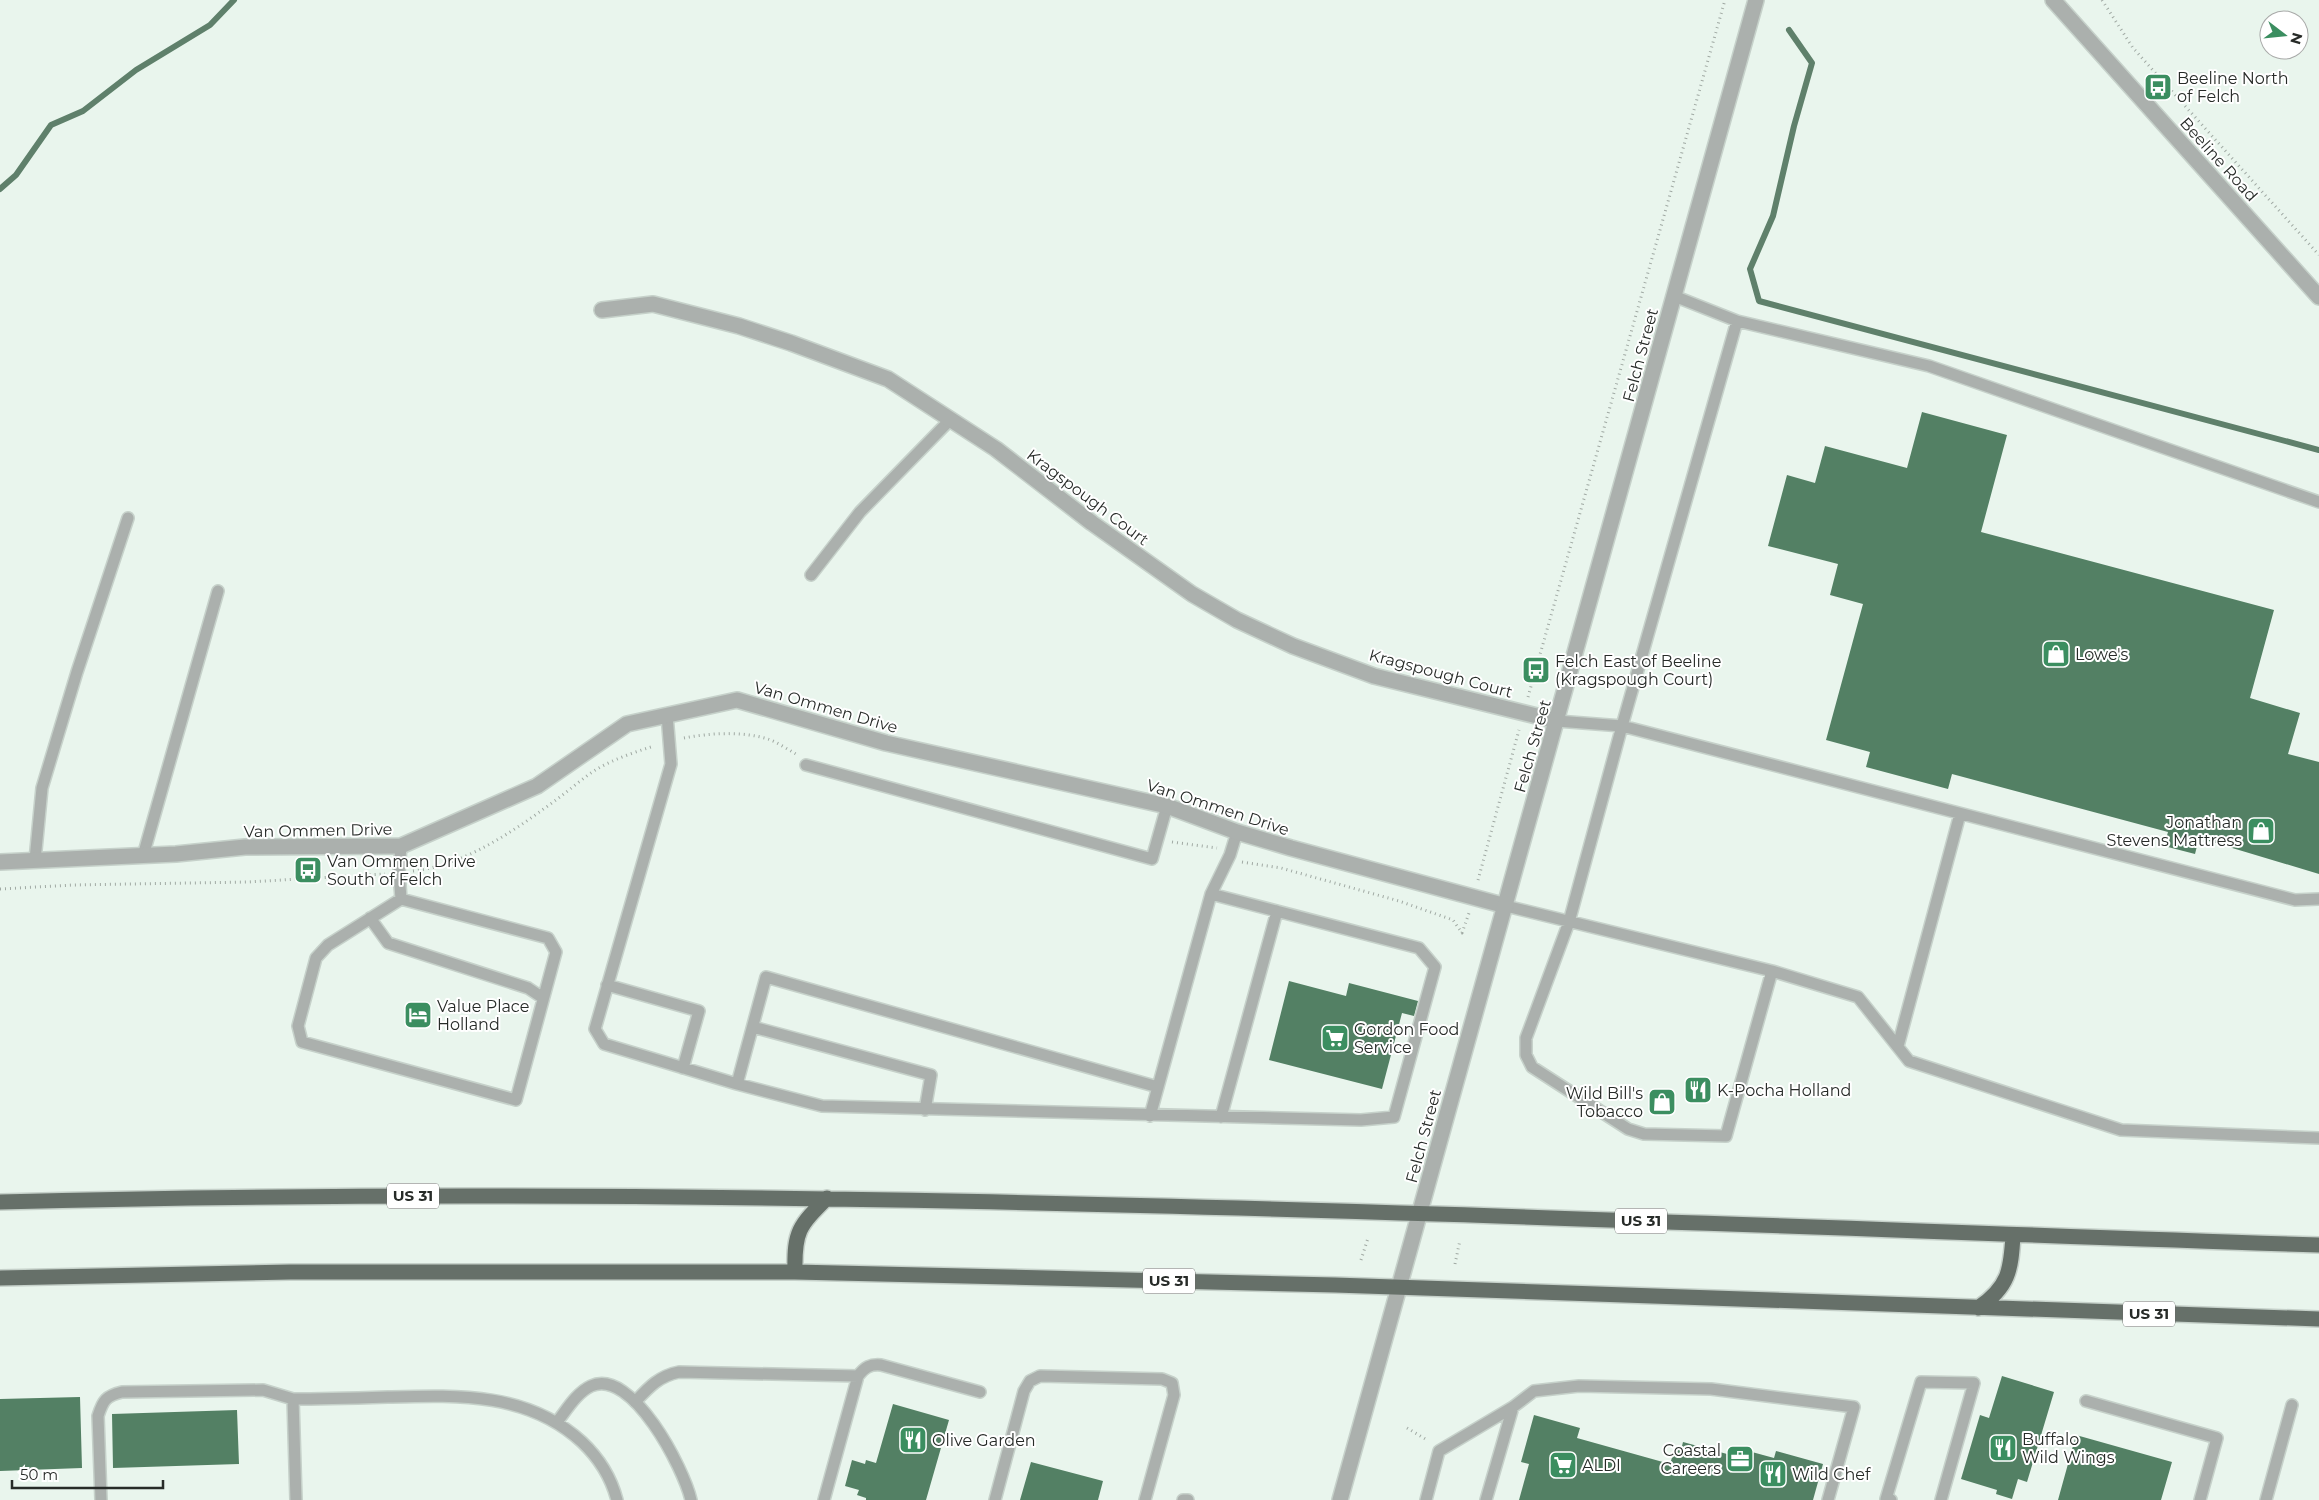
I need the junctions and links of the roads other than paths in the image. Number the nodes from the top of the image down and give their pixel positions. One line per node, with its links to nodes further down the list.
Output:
1 (1756, 0): 3 (street, Felch Street)
2 (2052, 0): 4 (street, Beeline Road)
3 (1674, 296): 6 (lane); 13 (street, Felch Street)
4 (2319, 297)
5 (602, 310): 7 (street, Kragspough Court)
6 (1737, 321): 8 (lane); 14 (lane)
7 (951, 419): 10 (lane); 13 (street, Kragspough Court)
8 (2319, 502)
9 (128, 518): 21 (lane)
10 (811, 575)
11 (218, 591): 20 (lane)
12 (667, 715): 16 (street, Van Ommen Drive); 19 (street, Van Ommen Drive); 31 (lane)
13 (1557, 721): 14 (lane); 26 (street, Felch Street)
14 (1622, 726): 17 (lane); 29 (lane)
15 (806, 760): 16 (lane)
16 (1167, 806): 18 (street, Van Ommen Drive)
17 (1960, 814): 25 (lane); 34 (lane)
18 (1237, 832): 23 (lane); 26 (street, Van Ommen Drive)
19 (401, 846): 20 (street, Van Ommen Drive); 24 (lane)
20 (143, 856): 21 (street, Van Ommen Drive)
21 (35, 860): 22 (street, Van Ommen Drive)
22 (0, 862)
23 (1210, 894): 27 (lane); 37 (lane)
24 (401, 898): 28 (lane); 32 (lane)
25 (2319, 899)
26 (1506, 906): 29 (lane); 44 (street, Felch Street)
27 (1277, 911): 40 (lane); 40 (lane)
28 (370, 918): 32 (lane); 32 (lane)
29 (1569, 922): 30 (lane); 30 (lane)
30 (1772, 971): 34 (lane)
31 (607, 985): 35 (lane); 35 (lane)
32 (543, 998)
33 (752, 1027): 36 (lane); 37 (lane); 38 (lane)
34 (1898, 1046): 41 (lane)
35 (682, 1068): 36 (lane)
36 (737, 1084): 38 (lane)
37 (1158, 1087): 39 (lane)
38 (925, 1110): 39 (lane)
39 (1150, 1116): 40 (lane)
40 (1221, 1117)
41 (2319, 1138)
42 (827, 1198): 43 (highway, US 31); 44 (highway, US 31); 47 (highway)
43 (0, 1202)
44 (1420, 1213): 45 (highway, US 31); 49 (street, Felch Street)
45 (2013, 1234): 46 (highway, US 31); 50 (highway)
46 (2319, 1245)
47 (795, 1272): 48 (highway, US 31); 49 (highway, US 31)
48 (0, 1278)
49 (1399, 1288): 50 (highway, US 31); 69 (street, Felch Street)
50 (1978, 1308): 51 (highway, US 31)
51 (2319, 1319)
52 (858, 1376): 53 (lane); 56 (lane); 64 (lane)
53 (980, 1392)
54 (293, 1399): 59 (lane); 60 (lane); 61 (lane)
55 (2086, 1401): 75 (lane)
56 (635, 1402): 59 (lane); 63 (lane)
57 (2292, 1405): 76 (lane)
58 (1513, 1407): 70 (lane); 71 (lane); 72 (lane)
59 (557, 1422): 62 (lane)
60 (101, 1500)
61 (296, 1500)
62 (617, 1500)
63 (691, 1500)
64 (824, 1500)
65 (995, 1500): 66 (lane)
66 (1145, 1500)
67 (1183, 1500): 68 (lane)
68 (1188, 1500)
69 (1340, 1500)
70 (1426, 1500)
71 (1486, 1500)
72 (1828, 1500)
73 (1891, 1500): 74 (lane)
74 (1941, 1500)
75 (2200, 1500)
76 (2266, 1500)

